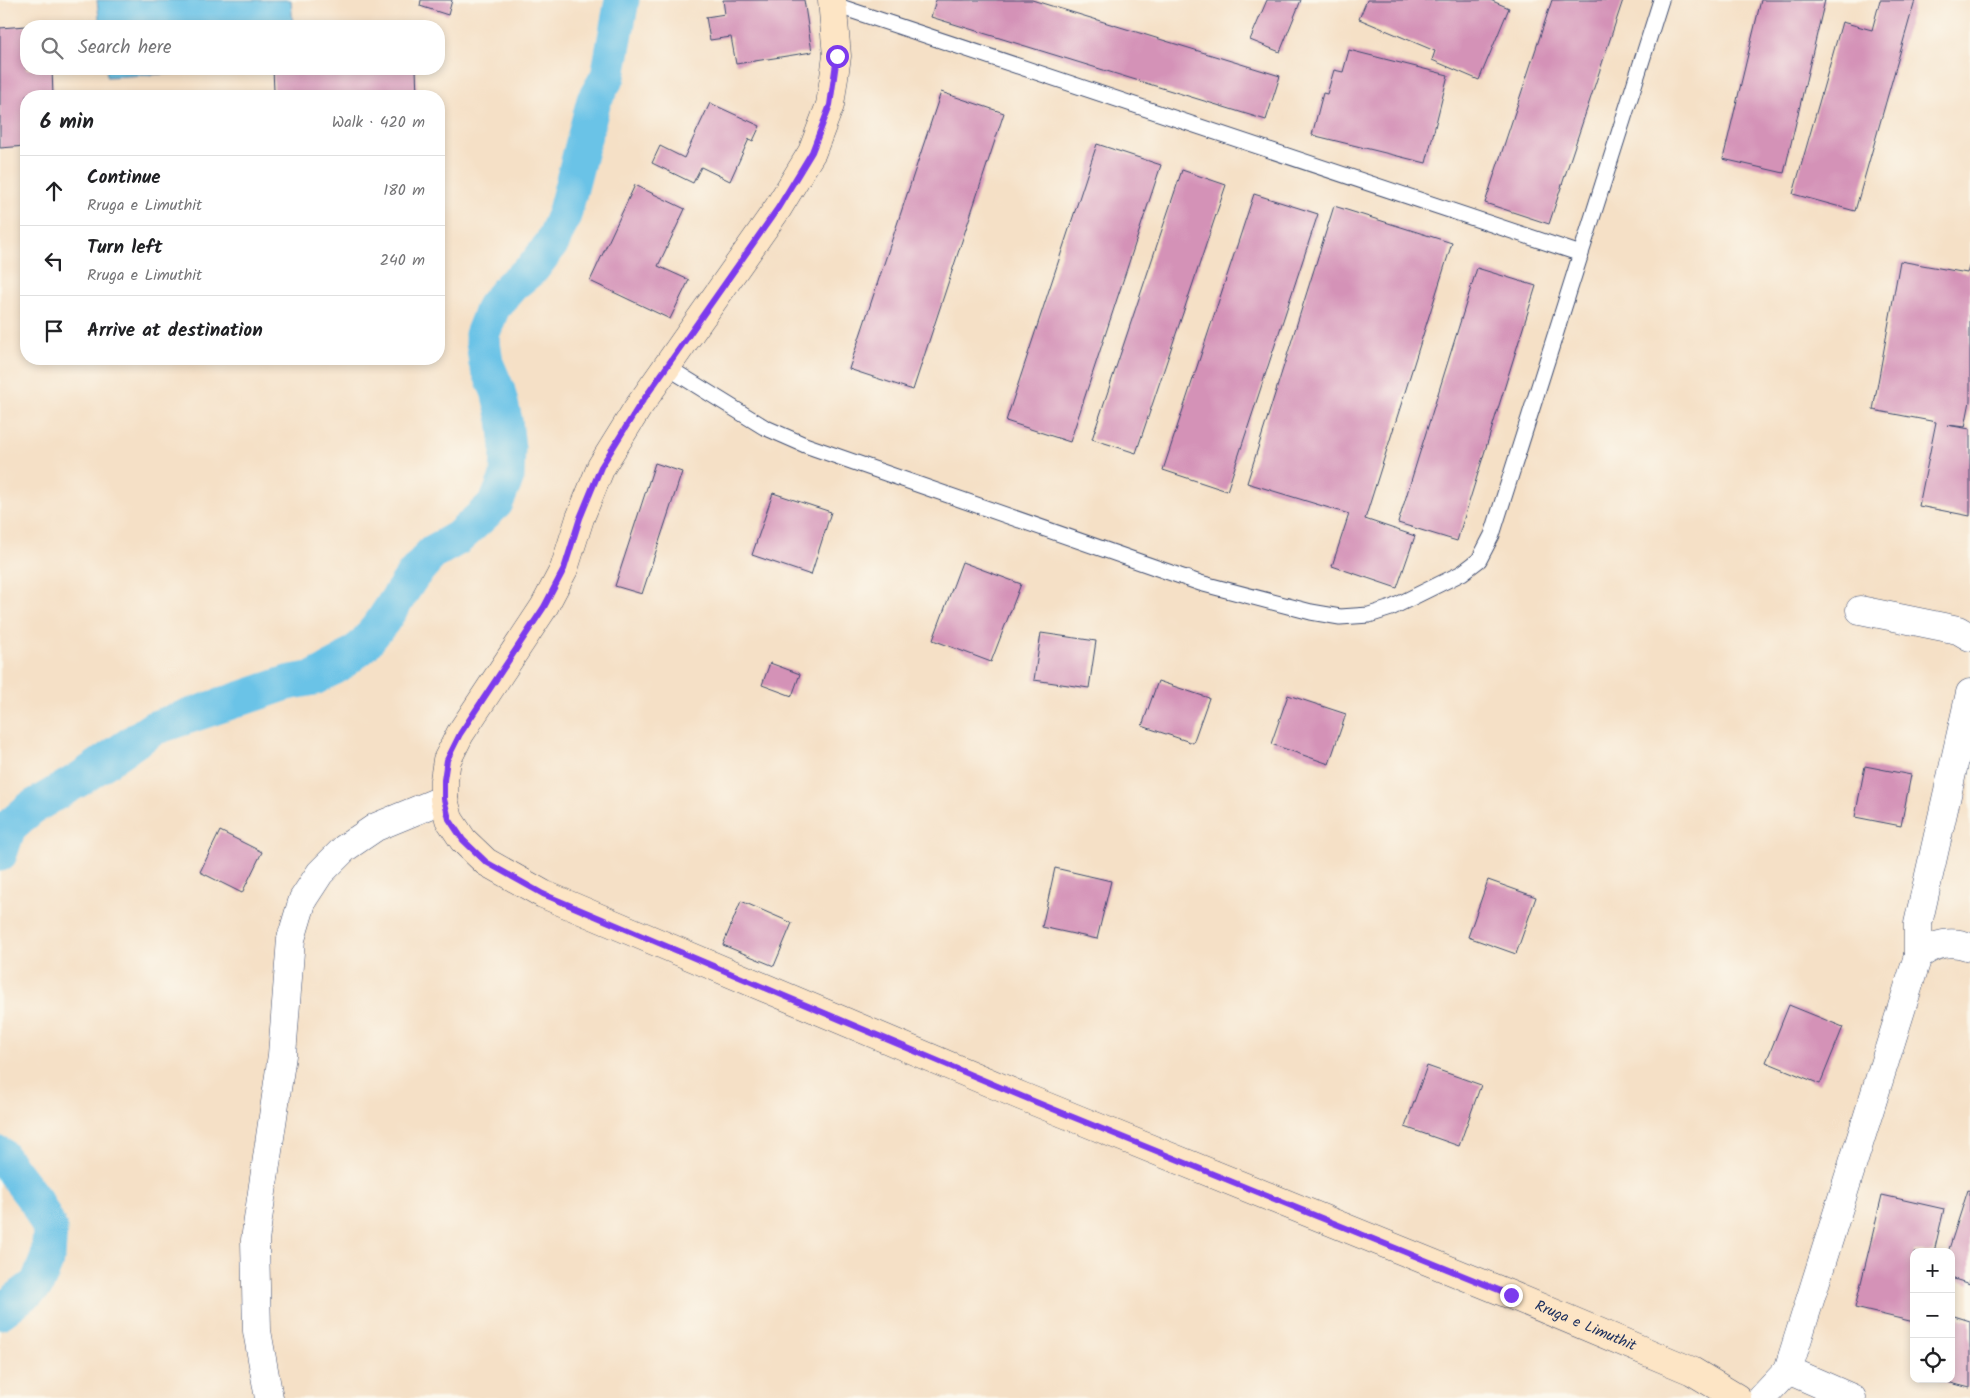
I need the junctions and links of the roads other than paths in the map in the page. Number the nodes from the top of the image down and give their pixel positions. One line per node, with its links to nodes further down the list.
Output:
1 (1661, 0): 3 (lane)
2 (832, 2): 3 (lane); 4 (street, Rruga e Limuthit)
3 (1581, 254): 4 (lane)
4 (667, 367): 8 (street, Rruga e Limuthit)
5 (1860, 610): 6 (street)
6 (1970, 637)
7 (1970, 693): 10 (street)
8 (444, 799): 12 (street); 13 (street, Rruga e Limuthit)
9 (1970, 947): 10 (street)
10 (1918, 956): 11 (street)
11 (1788, 1370): 14 (street); 15 (street)
12 (269, 1398)
13 (1737, 1398)
14 (1762, 1398)
15 (1852, 1398)

